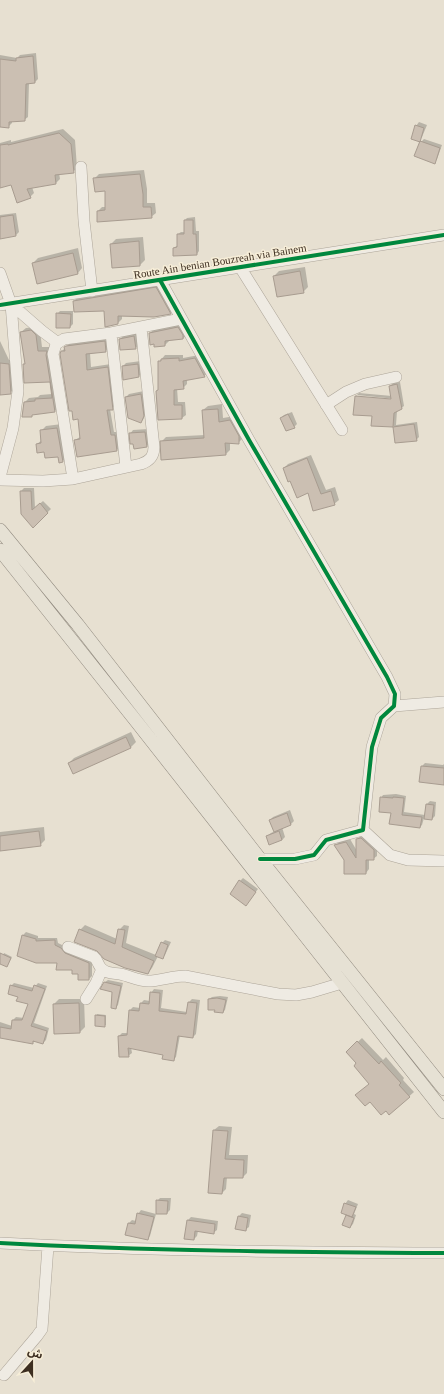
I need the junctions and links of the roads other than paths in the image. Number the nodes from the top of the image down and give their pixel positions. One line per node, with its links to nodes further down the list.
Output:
1 (81, 167): 6 (street)
2 (444, 235): 3 (street, Route Ain benian Bouzreah via Bainem)
3 (240, 267): 5 (street, Route Ain benian Bouzreah via Bainem); 13 (street)
4 (0, 273): 7 (street)
5 (160, 280): 6 (street, Route Ain benian Bouzreah via Bainem); 8 (street)
6 (92, 291): 7 (street, Route Ain benian Bouzreah via Bainem)
7 (6, 304): 11 (street); 16 (street)
8 (181, 319): 9 (street); 21 (street)
9 (141, 327): 10 (street); 15 (street)
10 (111, 333): 11 (street); 15 (street)
11 (58, 343): 17 (street)
12 (396, 377): 13 (street)
13 (326, 406): 14 (street)
14 (342, 430)
15 (126, 467): 17 (street)
16 (0, 478): 17 (street)
17 (73, 478)
18 (0, 530): 23 (main road)
19 (0, 550): 27 (main road)
20 (444, 702): 21 (street)
21 (394, 706): 22 (street)
22 (364, 830): 23 (street); 24 (street)
23 (260, 859): 29 (main road)
24 (444, 861)
25 (68, 947): 26 (street)
26 (102, 969): 27 (street); 28 (street)
27 (342, 983): 30 (main road)
28 (86, 999)
29 (444, 1089)
30 (444, 1112)
31 (0, 1243): 32 (street)
32 (48, 1246): 33 (street); 34 (street)
33 (444, 1253)
34 (4, 1375)

